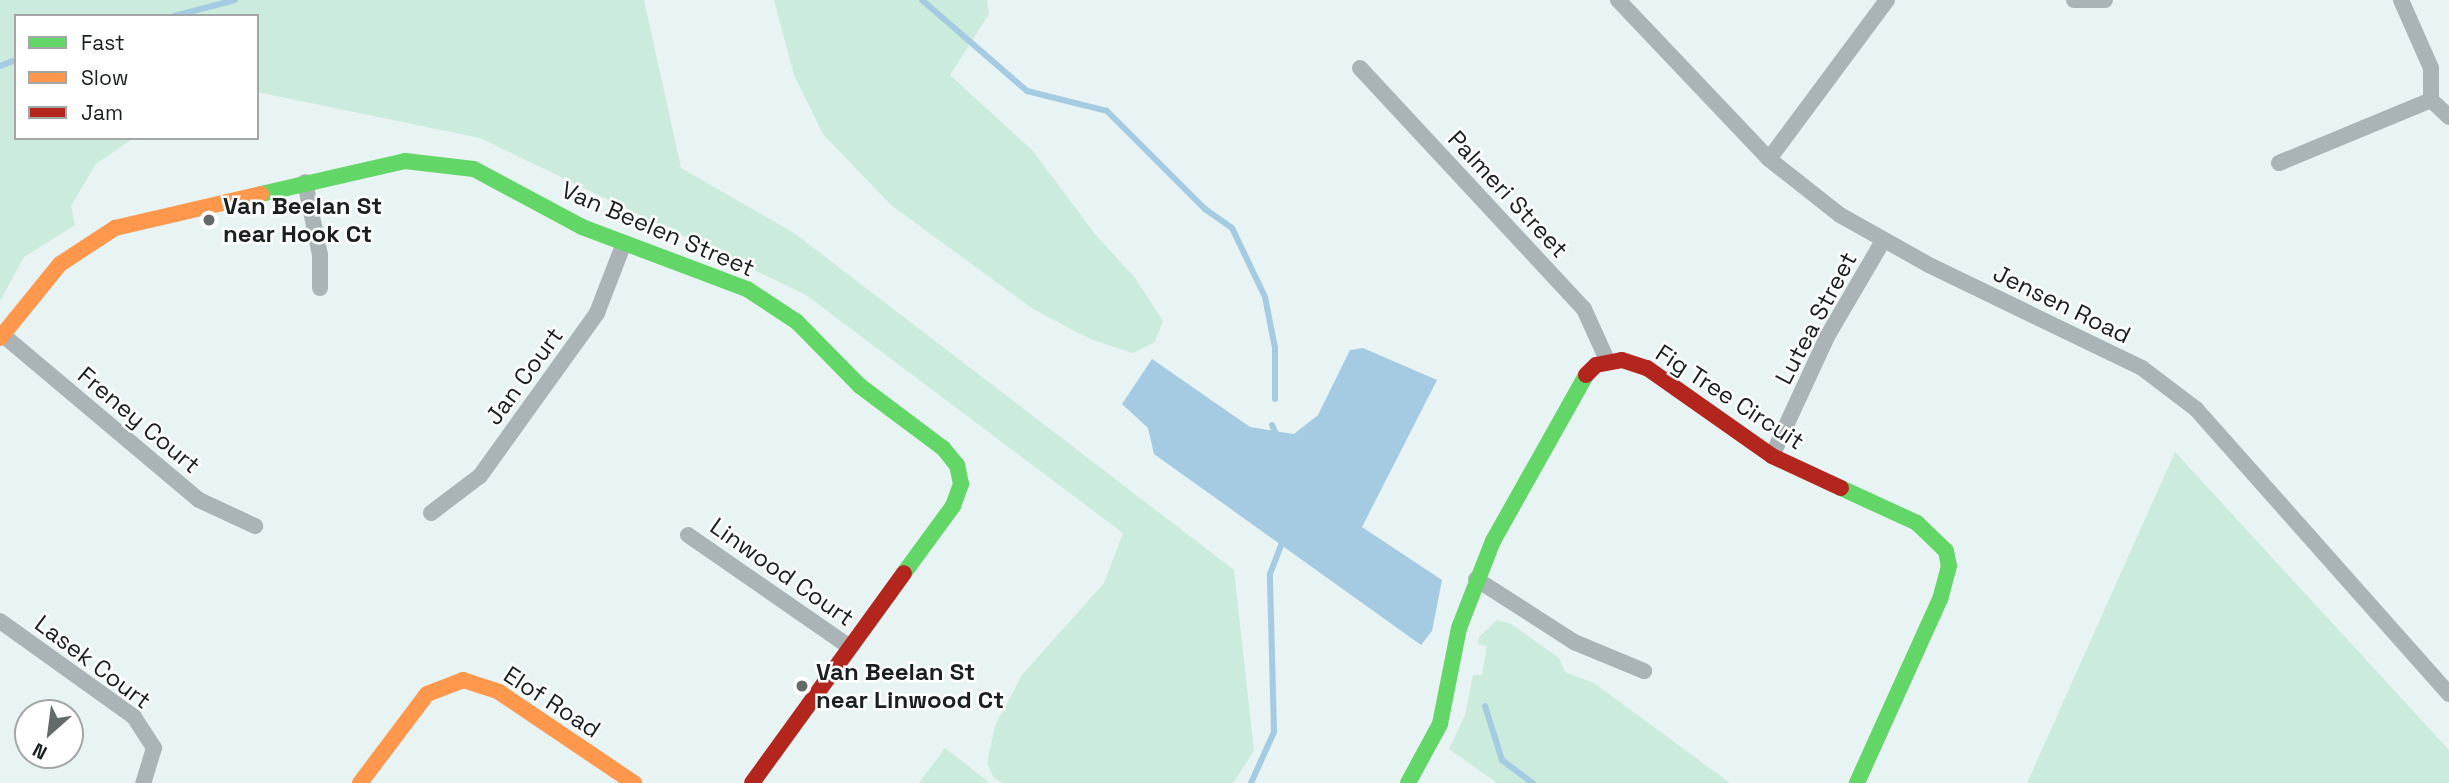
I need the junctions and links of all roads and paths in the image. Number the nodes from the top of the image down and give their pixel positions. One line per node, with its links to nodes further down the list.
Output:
1 (1618, 0): 9 (street, Jensen Road)
2 (1887, 0): 9 (street)
3 (2074, 0): 4 (street)
4 (2105, 0)
5 (2401, 0): 7 (street)
6 (1360, 68): 16 (street, Palmeri Street)
7 (2431, 100): 8 (street); 10 (street)
8 (2449, 117)
9 (1769, 159): 12 (street, Jensen Road)
10 (2279, 163)
11 (305, 182): 13 (street, Van Beelen Street); 14 (street); 15 (street, Van Beelen Street)
12 (1883, 241): 17 (street, Lutea Street); 25 (street, Jensen Road)
13 (624, 243): 18 (street, Jan Court); 23 (street, Van Beelen Street)
14 (320, 288)
15 (1, 337): 19 (street, Freney Court)
16 (1607, 360): 17 (street, Fig Tree Circuit); 21 (street)
17 (1772, 456): 31 (street, Fig Tree Circuit)
18 (431, 513)
19 (255, 526)
20 (688, 535): 23 (street, Linwood Court)
21 (1476, 579): 24 (street); 30 (street)
22 (0, 621): 26 (street, Lasek Court)
23 (850, 647): 29 (street, Van Beelen Street)
24 (1644, 671)
25 (2449, 694)
26 (143, 783)
27 (360, 783): 28 (street, Elof Road)
28 (634, 783)
29 (752, 783)
30 (1408, 783)
31 (1857, 783)

